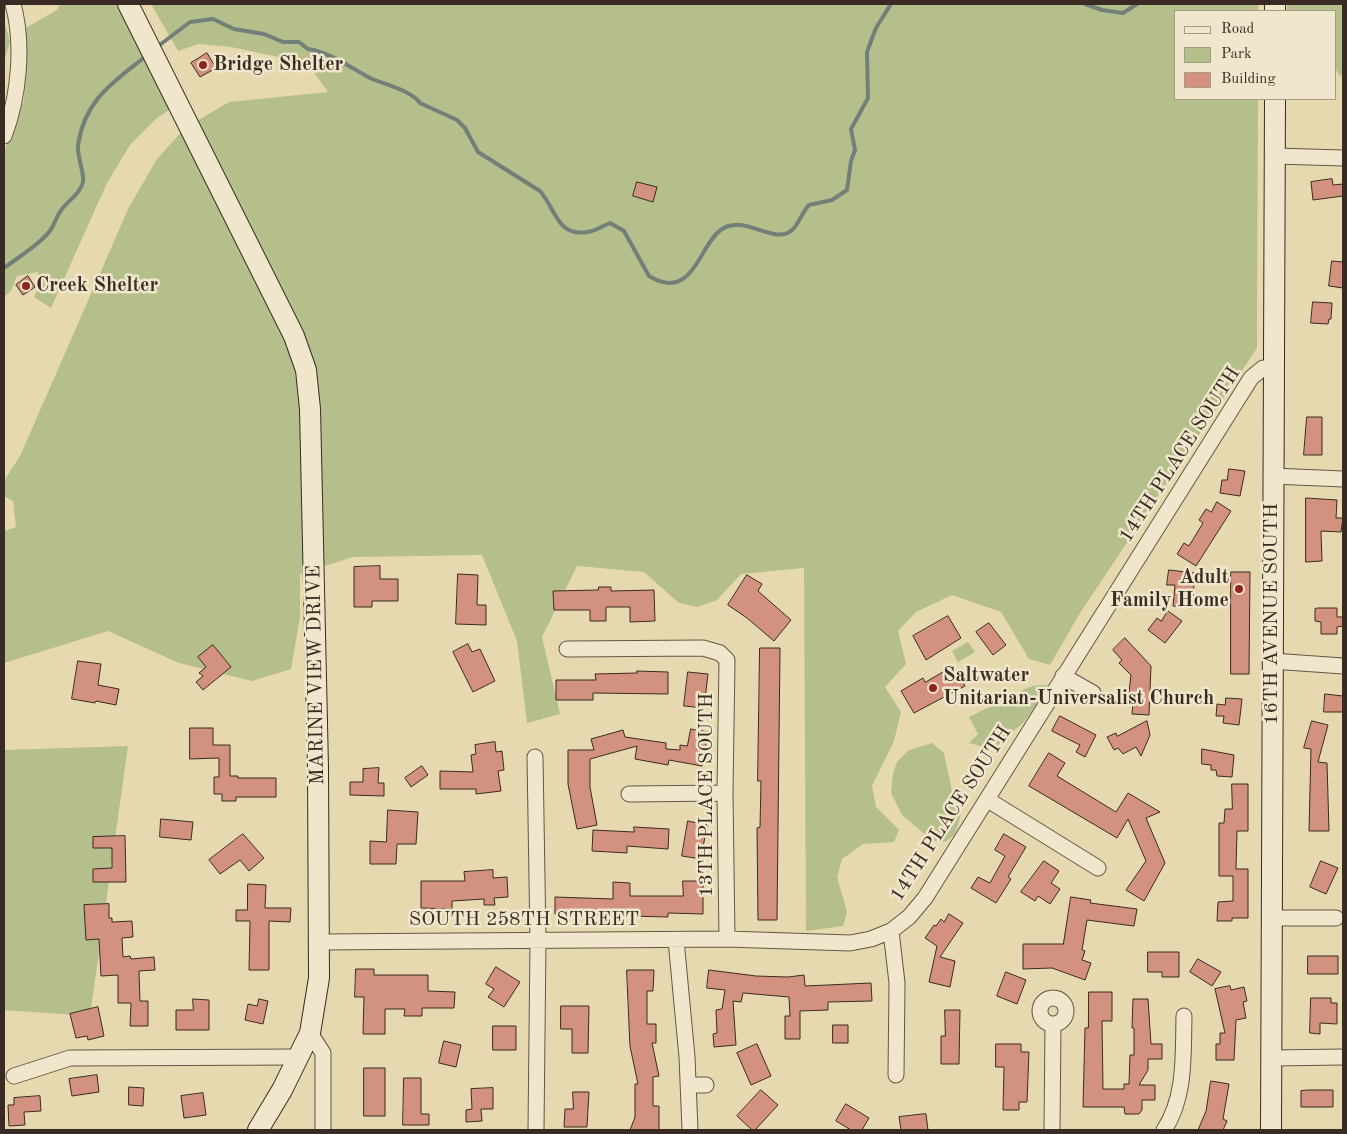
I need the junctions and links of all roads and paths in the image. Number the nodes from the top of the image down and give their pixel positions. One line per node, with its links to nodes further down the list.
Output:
1 (13, 4): 4 (street)
2 (128, 4): 26 (main road, MARINE VIEW DRIVE)
3 (1275, 100): 5 (main road, 16TH AVENUE SOUTH)
4 (4, 136)
5 (1275, 156): 6 (street); 7 (main road, 16TH AVENUE SOUTH)
6 (1343, 158)
7 (1274, 368): 8 (main road, 16TH AVENUE SOUTH); 13 (street, 14TH PLACE SOUTH)
8 (1272, 476): 9 (street); 11 (main road, 16TH AVENUE SOUTH)
9 (1343, 480)
10 (568, 649): 16 (street, 13TH PLACE SOUTH)
11 (1272, 661): 12 (street); 20 (main road, 16TH AVENUE SOUTH)
12 (1343, 666)
13 (1063, 676): 14 (street); 18 (street, 14TH PLACE SOUTH)
14 (1093, 692)
15 (535, 757): 24 (street)
16 (726, 793): 17 (street); 23 (street, 13TH PLACE SOUTH)
17 (629, 794)
18 (988, 800): 19 (street); 22 (street, 14TH PLACE SOUTH)
19 (1098, 868)
20 (1272, 918): 21 (street); 32 (main road, 16TH AVENUE SOUTH)
21 (1336, 918)
22 (891, 931): 23 (street, 14TH PLACE SOUTH); 33 (street)
23 (727, 939): 25 (street, SOUTH 258TH STREET)
24 (538, 940): 25 (street, SOUTH 258TH STREET); 26 (street, SOUTH 258TH STREET); 39 (street)
25 (676, 940): 35 (street)
26 (320, 942): 29 (main road, MARINE VIEW DRIVE)
27 (1184, 1016): 42 (street)
28 (1053, 1024): 41 (street)
29 (310, 1032): 30 (main road, MARINE VIEW DRIVE); 38 (street)
30 (299, 1057): 34 (street); 37 (main road, MARINE VIEW DRIVE)
31 (1343, 1057): 32 (street)
32 (1272, 1058): 43 (main road, 16TH AVENUE SOUTH)
33 (896, 1075)
34 (14, 1076)
35 (689, 1085): 36 (street); 40 (street)
36 (706, 1085)
37 (258, 1130)
38 (323, 1130)
39 (536, 1130)
40 (690, 1130)
41 (1052, 1130)
42 (1164, 1130)
43 (1271, 1130)

